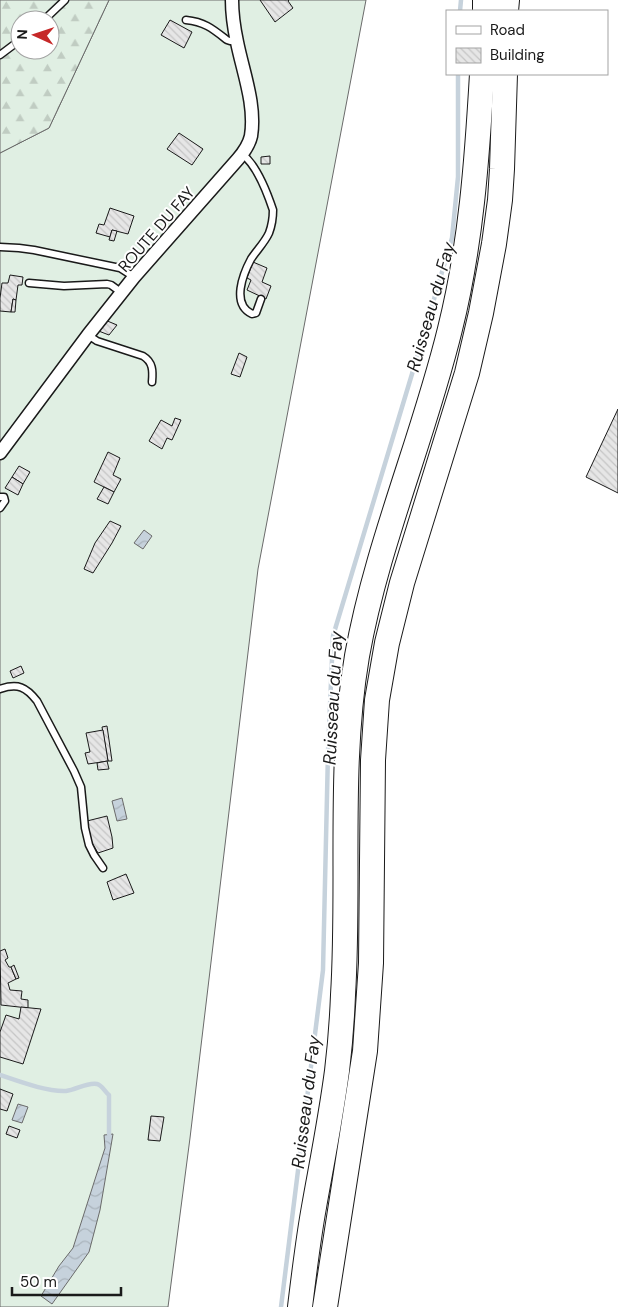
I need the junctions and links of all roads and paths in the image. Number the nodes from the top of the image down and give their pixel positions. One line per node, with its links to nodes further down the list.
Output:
1 (65, 0): 3 (lane)
2 (232, 0): 5 (street, ROUTE DU FAY)
3 (54, 10)
4 (186, 20): 5 (lane)
5 (236, 41): 8 (street, ROUTE DU FAY)
6 (482, 75): 21 (highway)
7 (505, 75): 22 (highway)
8 (242, 154): 10 (street, ROUTE DU FAY); 13 (lane)
9 (0, 247): 10 (lane)
10 (134, 277): 12 (street, ROUTE DU FAY)
11 (29, 283): 12 (lane)
12 (122, 293): 14 (street, ROUTE DU FAY)
13 (261, 299)
14 (88, 335): 15 (lane); 16 (street, ROUTE DU FAY)
15 (152, 382)
16 (0, 453)
17 (0, 497): 18 (lane)
18 (0, 508)
19 (0, 689): 20 (lane)
20 (103, 868)
21 (300, 1307)
22 (325, 1307)

